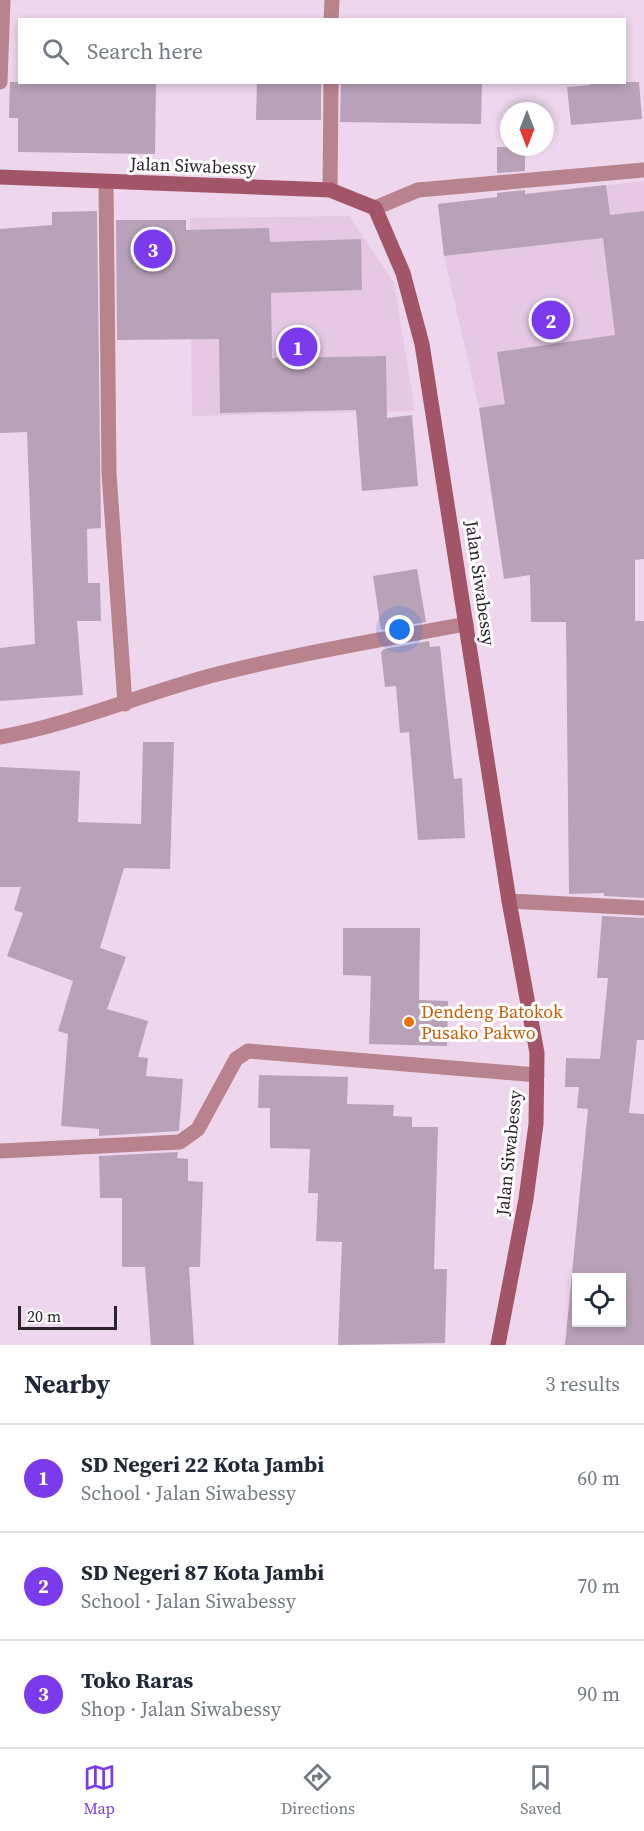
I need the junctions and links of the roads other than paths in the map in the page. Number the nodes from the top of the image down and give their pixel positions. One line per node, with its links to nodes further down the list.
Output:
1 (3, 0): 4 (street)
2 (332, 0): 3 (street)
3 (331, 18)
4 (0, 82)
5 (331, 84): 9 (street)
6 (644, 170): 10 (street)
7 (0, 177): 8 (main road, Jalan Siwabessy)
8 (106, 182): 9 (main road, Jalan Siwabessy); 12 (street)
9 (330, 190): 10 (main road, Jalan Siwabessy)
10 (375, 207): 11 (main road, Jalan Siwabessy)
11 (466, 624): 12 (street); 14 (main road, Jalan Siwabessy)
12 (125, 704): 13 (street)
13 (0, 737)
14 (509, 901): 15 (street); 16 (main road, Jalan Siwabessy)
15 (644, 908)
16 (537, 1075): 17 (street); 18 (main road, Jalan Siwabessy)
17 (0, 1151)
18 (498, 1345)

